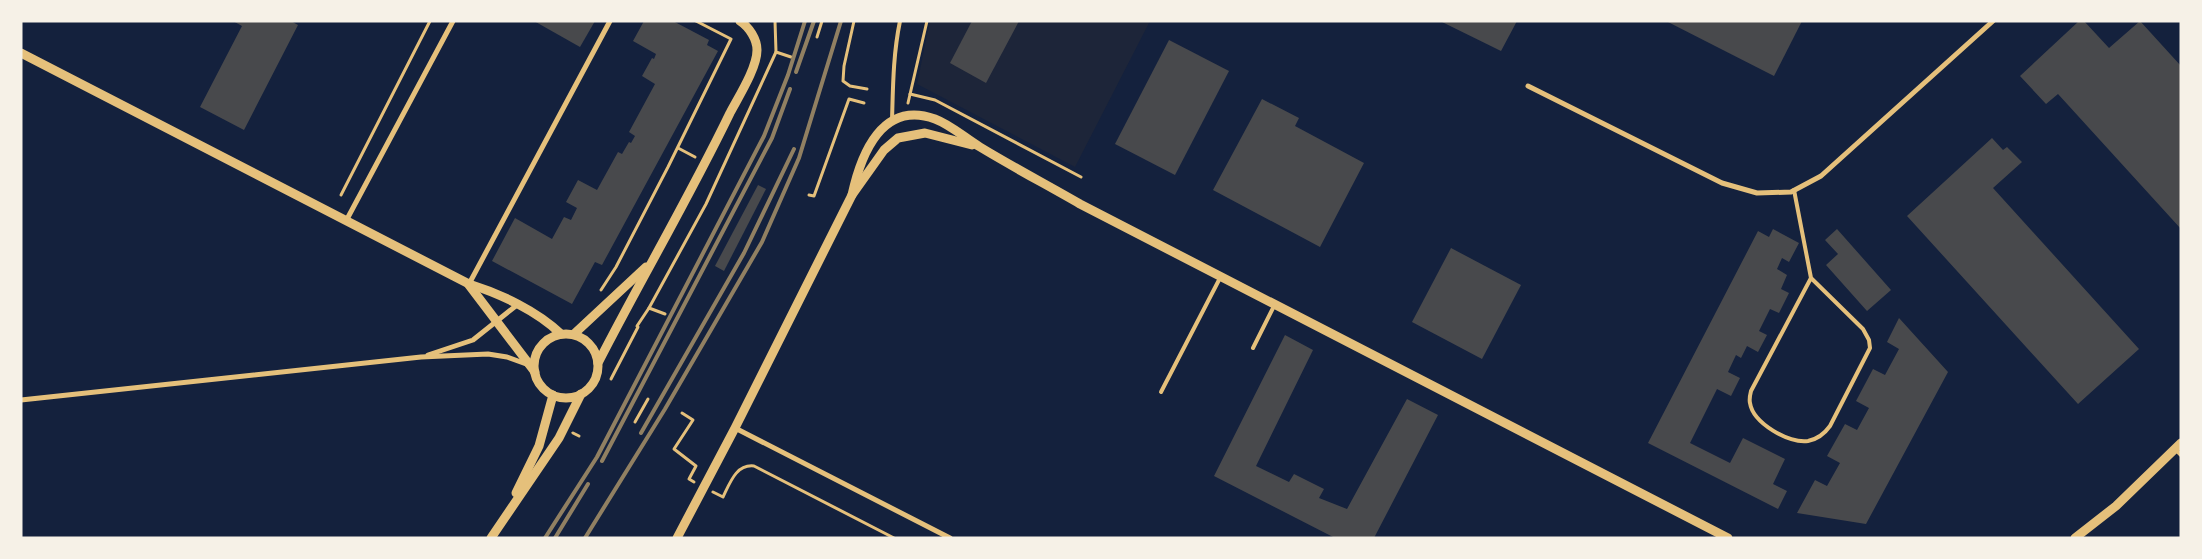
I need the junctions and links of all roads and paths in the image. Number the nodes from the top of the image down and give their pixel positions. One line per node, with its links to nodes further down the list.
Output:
1 (430, 21): 26 (path)
2 (453, 21): 28 (street)
3 (610, 21): 32 (street)
4 (696, 21): 21 (path)
5 (740, 21): 29 (street)
6 (775, 21): 13 (path)
7 (822, 21): 12 (path)
8 (854, 21): 17 (path)
9 (900, 21): 19 (lane)
10 (927, 21): 23 (path)
11 (1993, 21): 24 (street)
12 (818, 37)
13 (776, 52): 15 (path); 36 (path)
14 (21, 53): 28 (street)
15 (791, 57)
16 (1528, 86): 24 (street)
17 (867, 89)
18 (864, 103): 27 (path)
19 (892, 121): 20 (street); 25 (street)
20 (978, 146): 25 (street); 30 (street)
21 (678, 148): 22 (path); 33 (path)
22 (697, 158)
23 (1082, 177)
24 (1794, 190): 31 (lane)
25 (852, 194): 55 (street)
26 (341, 195)
27 (809, 195)
28 (346, 222): 32 (street)
29 (653, 260): 42 (street); 45 (street)
30 (1221, 276): 34 (street); 48 (lane)
31 (1812, 278): 31 (lane)
32 (469, 284): 35 (street); 38 (street)
33 (596, 298)
34 (1275, 304): 43 (lane); 64 (street)
35 (517, 305): 38 (street); 41 (street)
36 (649, 308): 37 (path); 40 (path)
37 (665, 314)
38 (498, 322): 44 (street); 46 (street)
39 (633, 324): 40 (path)
40 (638, 327): 47 (path)
41 (561, 334): 42 (street); 46 (street)
42 (574, 334): 45 (street)
43 (1252, 348)
44 (421, 357): 46 (street); 52 (street)
45 (598, 363): 49 (street)
46 (532, 369): 50 (street)
47 (611, 379)
48 (1161, 392)
49 (581, 394): 50 (street); 59 (street)
50 (553, 395): 59 (street)
51 (648, 399): 54 (path)
52 (21, 400)
53 (682, 413): 57 (path)
54 (635, 422)
55 (735, 428): 61 (street); 63 (street)
56 (2179, 449): 65 (street)
57 (689, 479)
58 (723, 497): 62 (path)
59 (500, 524): 60 (street)
60 (491, 538)
61 (677, 538)
62 (894, 538)
63 (950, 538)
64 (1728, 538)
65 (2075, 538)

